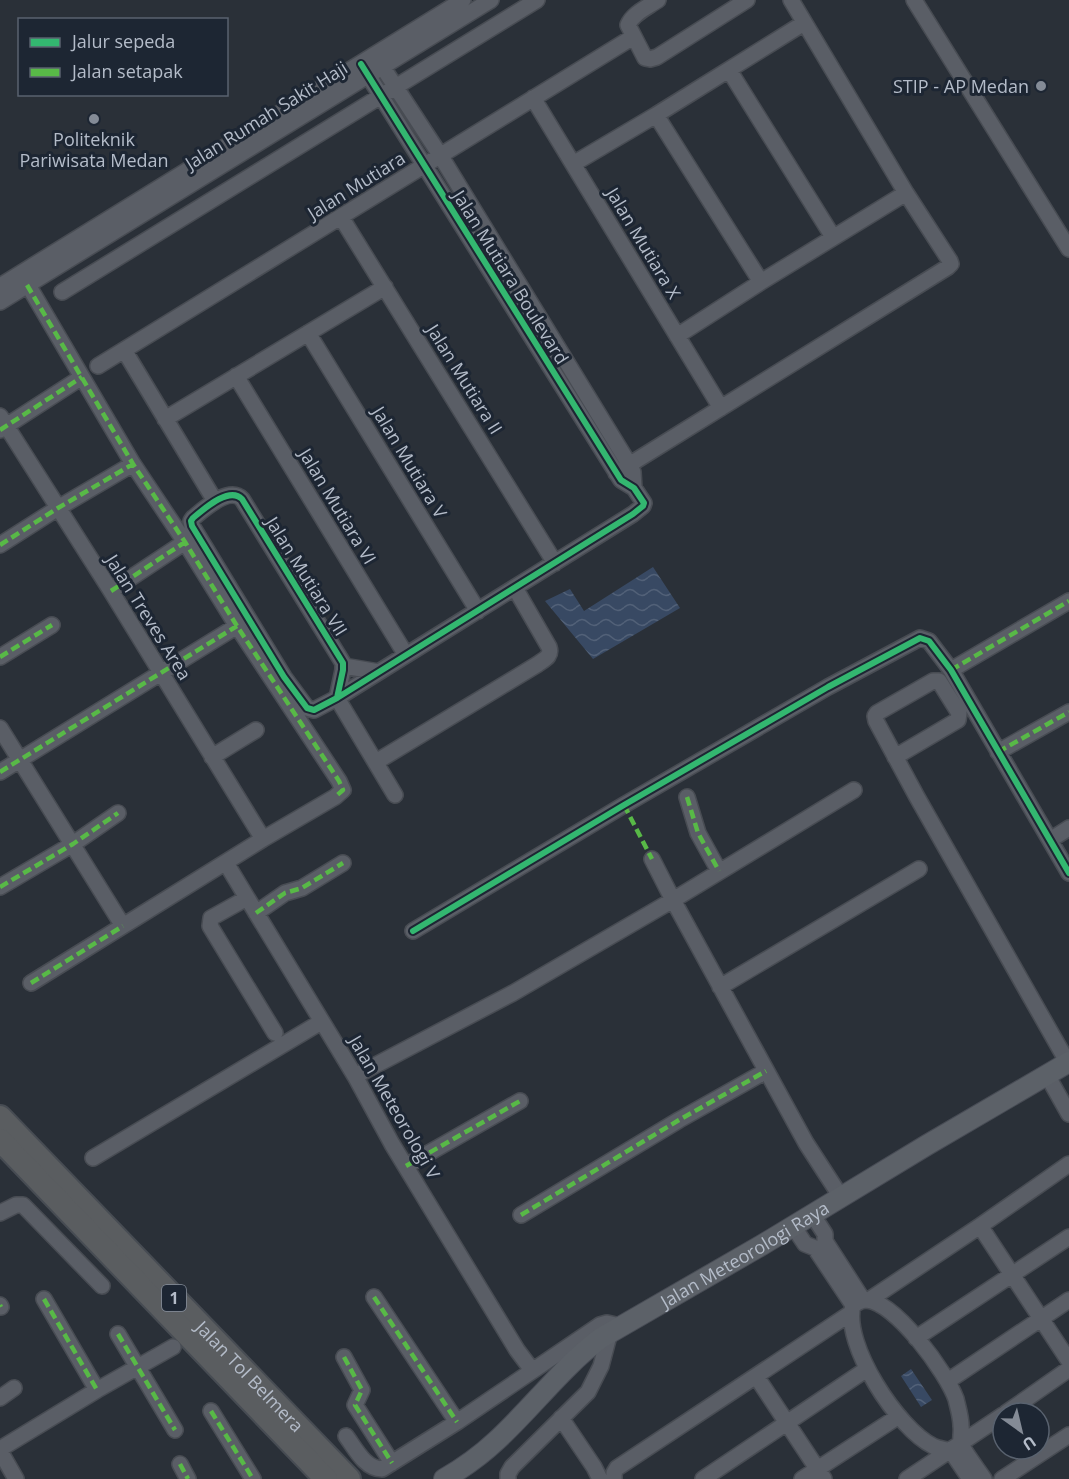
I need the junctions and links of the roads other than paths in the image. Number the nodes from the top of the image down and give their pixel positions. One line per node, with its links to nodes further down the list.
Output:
1 (463, 0): 10 (street, Jalan Rumah Sakit Haji)
2 (490, 0): 10 (street, Jalan Rumah Sakit Haji)
3 (537, 0): 13 (street)
4 (658, 0): 9 (street)
5 (747, 0): 9 (street)
6 (791, 0): 8 (street)
7 (914, 0): 23 (street)
8 (804, 22): 12 (street); 20 (street)
9 (633, 36): 15 (street, Jalan Mutiara)
10 (379, 61): 11 (street, Jalan Rumah Sakit Haji); 13 (street, Jalan Mutiara Boulevard)
11 (364, 70): 14 (street, Jalan Mutiara Boulevard); 24 (street, Jalan Rumah Sakit Haji)
12 (729, 70): 16 (street); 22 (street)
13 (396, 87): 14 (street); 17 (street, Jalan Mutiara Boulevard)
14 (380, 96): 19 (street, Jalan Mutiara Boulevard); 28 (street)
15 (533, 98): 17 (street, Jalan Mutiara); 18 (street, Jalan Mutiara X)
16 (656, 115): 18 (street); 25 (street)
17 (440, 155): 19 (street, Jalan Mutiara); 40 (street, Jalan Mutiara Boulevard)
18 (573, 164): 31 (street, Jalan Mutiara X)
19 (423, 166): 21 (street, Jalan Mutiara); 40 (street, Jalan Mutiara Boulevard)
20 (906, 193): 22 (street); 36 (street)
21 (341, 217): 27 (street, Jalan Mutiara II); 32 (street, Jalan Mutiara)
22 (833, 237): 25 (street)
23 (1069, 249)
24 (24, 279): 26 (street, Jalan Rumah Sakit Haji); 29 (street, Jalan Rumah Sakit Haji); 35 (street)
25 (761, 282): 31 (street)
26 (0, 286)
27 (385, 287): 30 (street); 45 (street, Jalan Mutiara II)
28 (62, 292)
29 (0, 302)
30 (308, 333): 34 (street); 49 (street, Jalan Mutiara V)
31 (677, 336): 36 (street, Jalan Mutiara X)
32 (124, 350): 33 (street, Jalan Mutiara); 37 (street)
33 (98, 366)
34 (236, 376): 37 (street); 52 (street, Jalan Mutiara VI)
35 (82, 377): 38 (street); 39 (street)
36 (722, 408): 40 (street)
37 (165, 419): 41 (street)
38 (2, 424): 42 (street, Jalan Treves Area)
39 (134, 464): 42 (street); 43 (street)
40 (623, 469): 45 (street, Jalan Mutiara Boulevard)
41 (216, 501): 54 (street, Jalan Mutiara VII); 58 (street)
42 (58, 508): 44 (street); 47 (street, Jalan Treves Area)
43 (185, 542): 47 (street); 51 (street)
44 (0, 545)
45 (555, 563): 46 (street)
46 (515, 588): 49 (street); 66 (street)
47 (111, 591): 57 (street, Jalan Treves Area)
48 (1069, 602): 55 (street)
49 (478, 610): 52 (street)
50 (52, 625): 53 (street)
51 (237, 626): 57 (street); 73 (street)
52 (406, 655): 56 (street)
53 (0, 657)
54 (344, 666): 56 (street); 58 (street)
55 (951, 670): 62 (street); 87 (street)
56 (379, 672): 58 (street)
57 (160, 673): 63 (street, Jalan Treves Area); 65 (street)
58 (337, 698): 66 (street)
59 (1069, 712): 62 (street)
60 (0, 728): 65 (street)
61 (256, 730): 63 (street)
62 (999, 752): 74 (street)
63 (212, 757): 73 (street, Jalan Treves Area)
64 (895, 757): 64 (street); 92 (street)
65 (20, 760): 67 (street); 75 (street)
66 (376, 762): 69 (street)
67 (0, 772)
68 (854, 790): 80 (street)
69 (395, 795)
70 (687, 797): 80 (street)
71 (118, 813): 75 (street)
72 (1069, 828): 74 (street)
73 (263, 839): 77 (street)
74 (1050, 840): 81 (street)
75 (73, 844): 82 (street); 86 (street)
76 (652, 859): 84 (street)
77 (226, 863): 83 (street, Jalan Meteorologi V); 86 (street)
78 (343, 863): 85 (street)
79 (919, 869): 89 (street)
80 (719, 871): 84 (street)
81 (1069, 873)
82 (0, 887)
83 (247, 898): 85 (street, Jalan Meteorologi V); 91 (street)
84 (673, 900): 89 (street); 95 (street)
85 (256, 913): 90 (street, Jalan Meteorologi V)
86 (123, 926): 88 (street)
87 (413, 931)
88 (31, 983)
89 (720, 987): 93 (street)
90 (321, 1022): 95 (street, Jalan Meteorologi V); 100 (street)
91 (275, 1033)
92 (1069, 1062): 94 (main road, Jalan Meteorologi Raya)
93 (766, 1071): 103 (street); 106 (street)
94 (1047, 1075): 97 (street); 103 (main road, Jalan Meteorologi Raya)
95 (355, 1076): 102 (street, Jalan Meteorologi V)
96 (520, 1101): 102 (street)
97 (1069, 1114)
98 (0, 1118): 152 (highway, Jalan Tol Belmera / 1)
99 (0, 1140): 151 (highway, Jalan Tol Belmera / 1)
100 (93, 1158)
101 (1069, 1164): 108 (street)
102 (406, 1166): 127 (street, Jalan Meteorologi V)
103 (841, 1197): 105 (main road, Jalan Meteorologi Raya)
104 (0, 1213): 112 (street)
105 (812, 1214): 107 (main road, Jalan Meteorologi Raya); 110 (street)
106 (521, 1215)
107 (793, 1226): 110 (street); 118 (main road, Jalan Meteorologi Raya)
108 (980, 1226): 111 (street); 116 (street)
109 (1069, 1238): 111 (street)
110 (820, 1245): 116 (street)
111 (1013, 1276): 117 (street); 120 (street)
112 (102, 1286)
113 (374, 1297): 137 (street)
114 (44, 1299): 131 (street)
115 (1069, 1300): 117 (street)
116 (859, 1305): 120 (street); 125 (street); 128 (street)
117 (1041, 1319): 123 (street); 129 (street)
118 (615, 1329): 127 (street); 136 (street); 153 (main road, Jalan Meteorologi Raya)
119 (118, 1334): 124 (street)
120 (916, 1338): 129 (street)
121 (173, 1347): 124 (street)
122 (344, 1357): 145 (street)
123 (1069, 1361)
124 (137, 1367): 131 (street); 140 (street)
125 (867, 1369): 135 (street); 138 (street)
126 (1069, 1369): 133 (street)
127 (532, 1370): 137 (street)
128 (756, 1376): 138 (street); 156 (street)
129 (948, 1382): 143 (street)
130 (14, 1388): 132 (street)
131 (98, 1390): 144 (street)
132 (0, 1398)
133 (1023, 1401)
134 (211, 1411): 150 (street)
135 (899, 1416): 143 (street); 147 (street)
136 (561, 1418): 154 (street); 155 (street)
137 (457, 1422): 145 (street)
138 (787, 1423): 147 (street); 157 (street)
139 (991, 1423): 143 (street)
140 (175, 1430)
141 (1069, 1435): 162 (street)
142 (346, 1436): 145 (street)
143 (956, 1447): 159 (street); 160 (street); 161 (street)
144 (0, 1450): 148 (street)
145 (392, 1462)
146 (180, 1464): 149 (street)
147 (820, 1474): 158 (street)
148 (16, 1479)
149 (188, 1479)
150 (253, 1479)
151 (326, 1479)
152 (349, 1479)
153 (444, 1479)
154 (507, 1479)
155 (600, 1479)
156 (614, 1479)
157 (704, 1479)
158 (802, 1479)
159 (907, 1479)
160 (970, 1479)
161 (984, 1479)
162 (1002, 1479)

